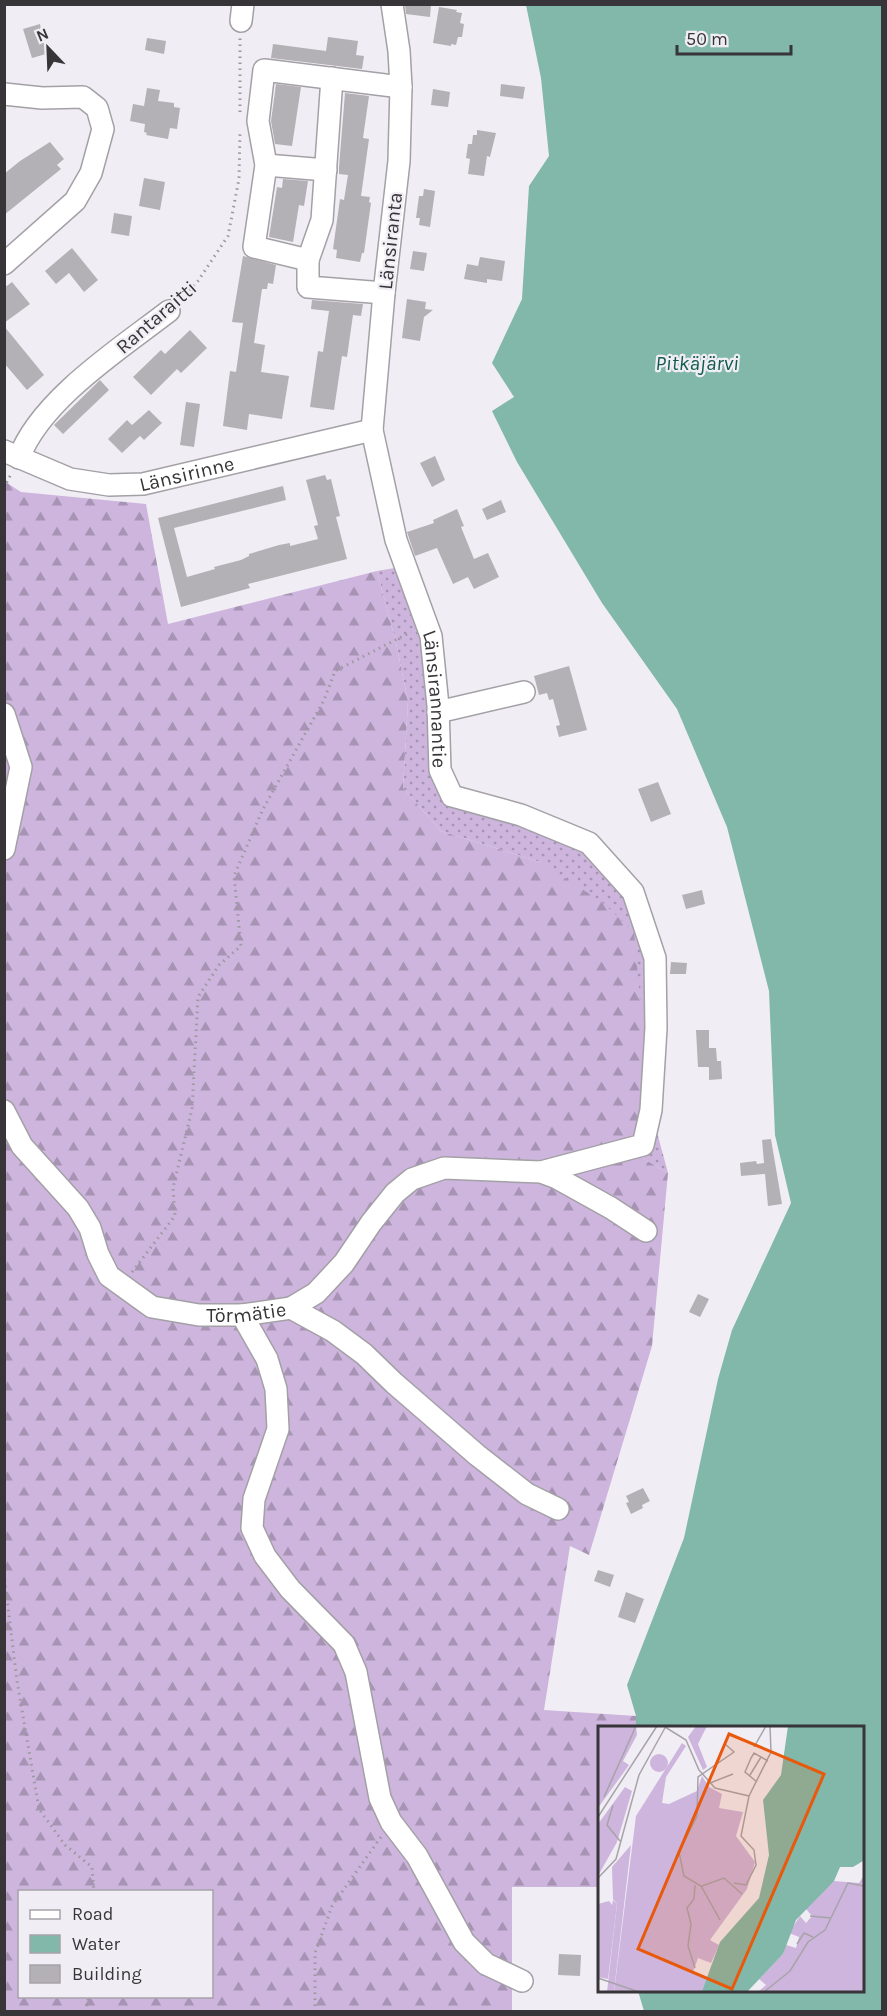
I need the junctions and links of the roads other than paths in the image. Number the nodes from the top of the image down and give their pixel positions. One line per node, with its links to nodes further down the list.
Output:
1 (392, 4): 3 (street, Länsiranta)
2 (332, 78): 3 (street); 5 (street); 6 (street)
3 (401, 87): 9 (street, Länsiranta)
4 (4, 94): 8 (street)
5 (266, 165): 6 (street); 7 (street)
6 (326, 170): 7 (street)
7 (308, 260): 9 (street)
8 (4, 264)
9 (384, 293): 11 (street, Länsiranta)
10 (169, 311): 12 (street, Rantaraitti)
11 (372, 430): 12 (street, Länsirinne); 14 (street, Länsirannantie)
12 (12, 454)
13 (524, 692): 14 (street)
14 (438, 712): 18 (street, Länsirannantie)
15 (4, 714): 16 (street)
16 (4, 849)
17 (4, 1111): 21 (street, Törmätie)
18 (541, 1172): 19 (street); 20 (street)
19 (646, 1231)
20 (291, 1308): 21 (street, Törmätie); 22 (street, Törmätie)
21 (242, 1315): 23 (street)
22 (558, 1509)
23 (522, 1981)

